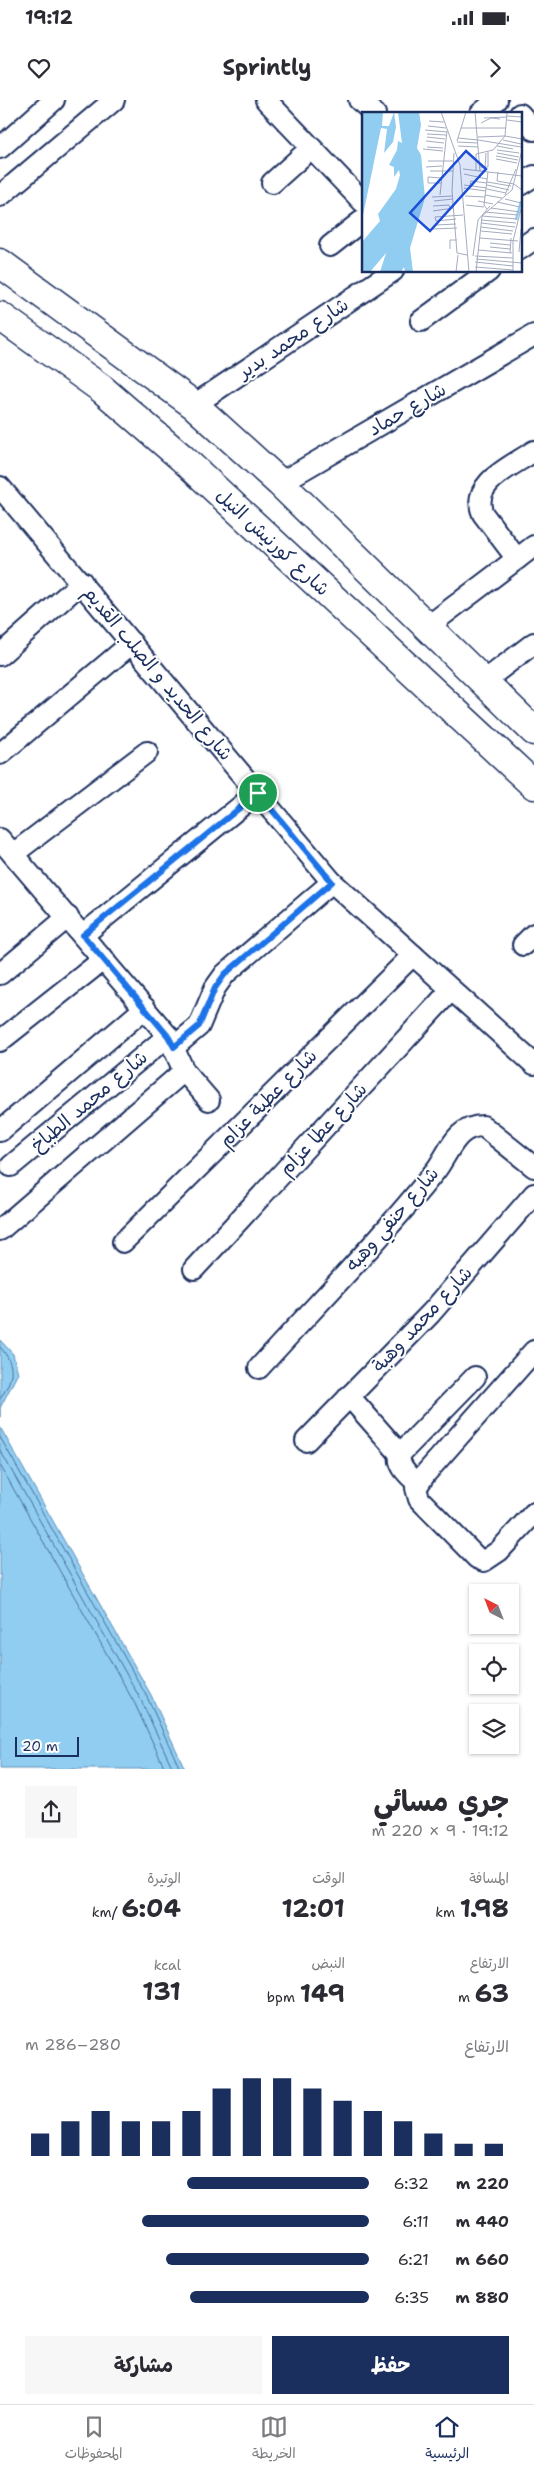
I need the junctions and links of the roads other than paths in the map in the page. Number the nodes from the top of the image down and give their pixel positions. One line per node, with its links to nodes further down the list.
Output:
1 (54, 100): 12 (street)
2 (114, 100): 17 (street)
3 (266, 100): 13 (street)
4 (359, 100): 7 (street)
5 (497, 100): 8 (street)
6 (508, 100): 9 (street)
7 (372, 112)
8 (482, 112)
9 (518, 112)
10 (522, 116): 11 (street)
11 (534, 130)
12 (0, 148)
13 (311, 148): 15 (street); 18 (street)
14 (534, 176): 16 (street)
15 (272, 183)
16 (522, 184)
17 (0, 196)
18 (362, 201)
19 (362, 221): 21 (street)
20 (534, 238): 22 (street)
21 (330, 246)
22 (522, 247)
23 (0, 263): 29 (highway)
24 (392, 272): 29 (street, شارع محمد بدير)
25 (488, 272): 27 (street)
26 (0, 316): 44 (highway, شارع كورنيش النيل)
27 (421, 321)
28 (534, 335): 31 (street, شارع حماد)
29 (194, 405): 31 (highway)
30 (534, 451): 34 (street)
31 (280, 483): 36 (highway)
32 (0, 487): 35 (street, شارع الحديد و الصلب القديم)
33 (534, 546): 34 (street)
34 (517, 559): 36 (street)
35 (82, 582): 37 (street, شارع الحديد و الصلب القديم); 39 (street)
36 (427, 627): 40 (highway)
37 (132, 643): 43 (street); 45 (street, شارع الحديد و الصلب القديم)
38 (534, 643): 40 (street)
39 (0, 655)
40 (483, 682): 41 (highway)
41 (530, 721)
42 (146, 752): 47 (street)
43 (0, 754)
44 (534, 785)
45 (258, 793): 48 (street, شارع الحديد و الصلب القديم); 50 (street)
46 (0, 839): 47 (street)
47 (13, 854): 49 (street)
48 (332, 882): 51 (street, شارع الحديد و الصلب القديم); 57 (street, شارع محمد الطباخ)
49 (68, 918): 50 (street); 53 (street)
50 (83, 935): 52 (street)
51 (413, 955): 54 (street, شارع الحديد و الصلب القديم); 66 (street, شارع عطية عزام)
52 (104, 959): 55 (street); 56 (street)
53 (0, 974)
54 (451, 990): 58 (street, شارع الحديد و الصلب القديم); 67 (street, شارع عطا عزام)
55 (145, 1008): 57 (street); 61 (street)
56 (0, 1040)
57 (171, 1041): 59 (street); 62 (street, شارع محمد الطباخ)
58 (534, 1064)
59 (184, 1071): 60 (street); 65 (street)
60 (210, 1100)
61 (0, 1130)
62 (11, 1166)
63 (534, 1167): 69 (street, شارع حنفي وهبه)
64 (534, 1194): 71 (street, شارع محمد وهبة)
65 (0, 1230)
66 (123, 1242)
67 (194, 1269)
68 (534, 1351): 74 (street)
69 (258, 1368)
70 (475, 1377): 73 (street)
71 (349, 1396): 72 (street, شارع محمد وهبة); 73 (street)
72 (306, 1440)
73 (400, 1454): 74 (street)
74 (417, 1483): 75 (street)
75 (534, 1513)

